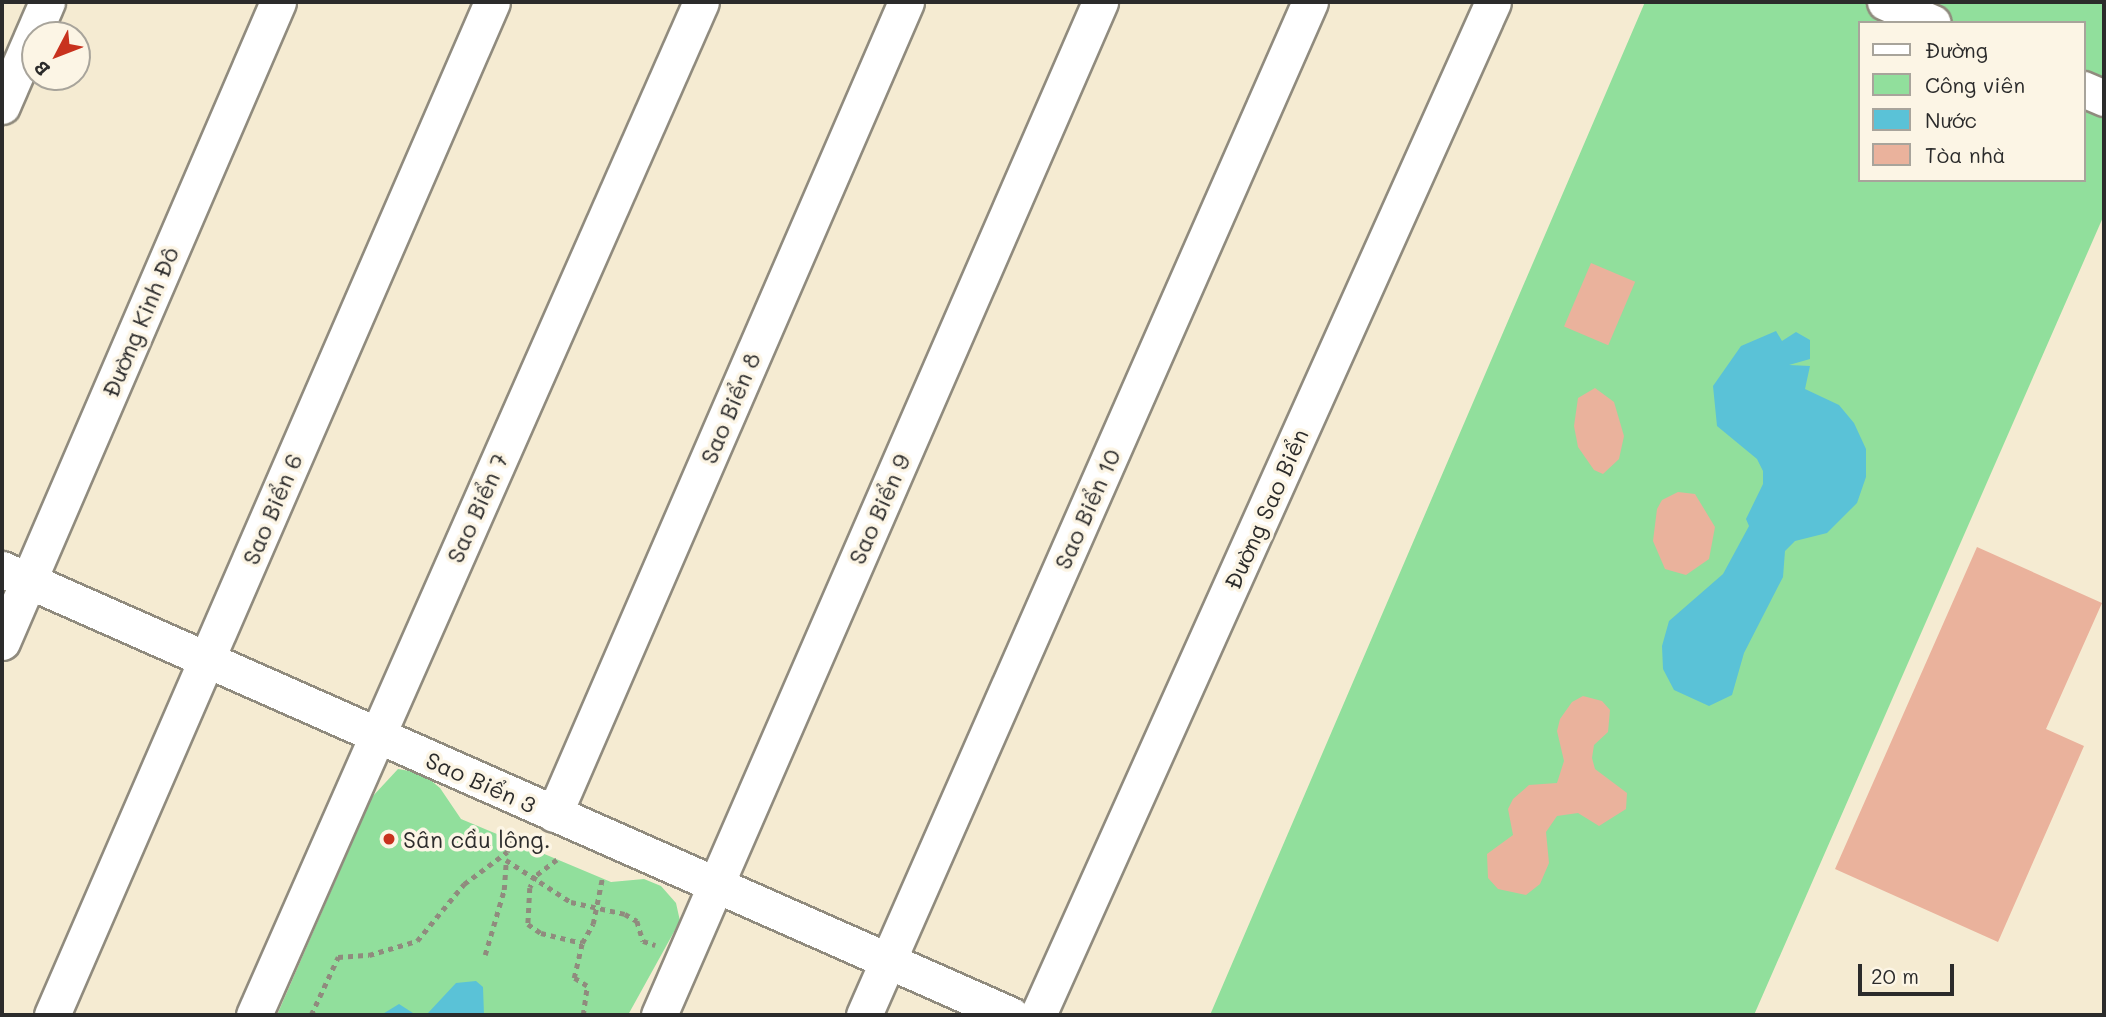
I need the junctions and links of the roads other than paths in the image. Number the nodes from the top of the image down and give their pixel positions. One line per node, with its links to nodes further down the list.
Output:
1 (47, 2): 13 (street)
2 (278, 2): 14 (street, Đường Kinh Đô)
3 (492, 2): 16 (street, Sao Biển 6)
4 (701, 2): 17 (street, Sao Biển 7)
5 (906, 2): 18 (street, Sao Biển 8)
6 (1100, 2): 19 (street, Sao Biển 9)
7 (1310, 2): 20 (street, Sao Biển 10)
8 (1493, 2): 26 (street, Đường Sao Biển)
9 (1885, 2): 10 (street)
10 (1928, 21)
11 (2085, 90): 12 (street)
12 (2104, 98)
13 (2, 106)
14 (15, 575): 15 (street, Đường Kinh Đô); 16 (street, Sao Biển 3)
15 (2, 642)
16 (205, 661): 17 (street, Sao Biển 3); 21 (street, Sao Biển 6)
17 (376, 735): 18 (street, Sao Biển 3); 22 (street, Sao Biển 7)
18 (554, 814): 19 (street, Sao Biển 3)
19 (715, 885): 20 (street, Sao Biển 3); 23 (street, Sao Biển 9)
20 (888, 962): 24 (street, Sao Biển 10); 25 (street, Sao Biển 3)
21 (51, 1015)
22 (254, 1015)
23 (659, 1015)
24 (864, 1015)
25 (1011, 1015)
26 (1038, 1015)

